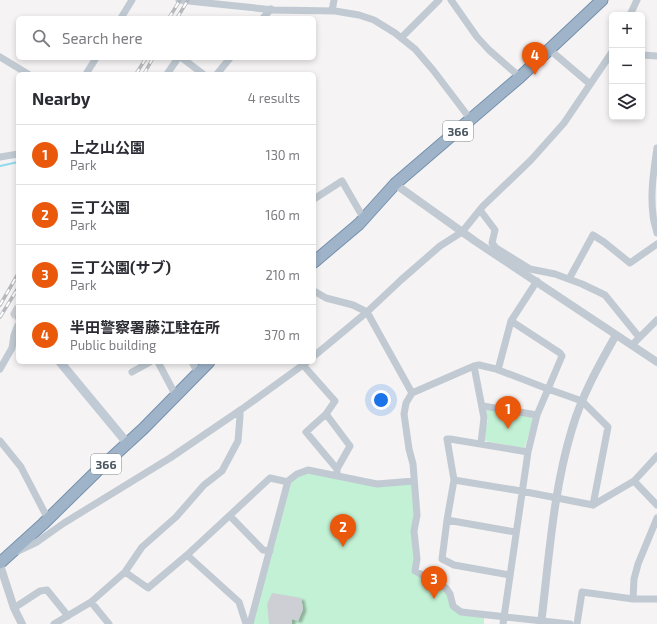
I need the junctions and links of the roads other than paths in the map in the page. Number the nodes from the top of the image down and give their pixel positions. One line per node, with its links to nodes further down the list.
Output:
1 (132, 0): 12 (street)
2 (179, 0): 8 (street)
3 (334, 0): 10 (street)
4 (439, 0): 14 (street)
5 (451, 0): 29 (street)
6 (602, 0): 15 (highway, 366)
7 (637, 0): 11 (street)
8 (249, 3): 9 (street)
9 (271, 9): 10 (street); 13 (street)
10 (332, 11): 14 (street)
11 (631, 12)
12 (122, 16)
13 (266, 16)
14 (401, 38): 31 (street)
15 (550, 50): 29 (highway, 366); 30 (street)
16 (645, 55): 18 (street)
17 (609, 56): 30 (street)
18 (657, 56)
19 (0, 57): 24 (street)
20 (95, 60): 25 (street)
21 (177, 60): 26 (street)
22 (185, 60): 27 (street)
23 (228, 60): 28 (street)
24 (25, 72)
25 (87, 72)
26 (168, 72)
27 (200, 72)
28 (219, 72)
29 (520, 77): 31 (highway, 366)
30 (590, 84): 37 (street)
31 (471, 120): 35 (highway, 366)
32 (657, 148): 40 (street)
33 (16, 154): 34 (street)
34 (0, 158)
35 (395, 184): 38 (highway, 366); 39 (street)
36 (316, 198): 38 (street)
37 (480, 210): 39 (street); 43 (street)
38 (364, 219): 42 (highway, 366)
39 (462, 232): 44 (street); 46 (street)
40 (657, 233)
41 (657, 244): 43 (street)
42 (316, 260)
43 (569, 279): 51 (street)
44 (537, 282): 48 (street); 50 (street)
45 (316, 292): 46 (street)
46 (367, 312): 53 (street); 67 (street)
47 (657, 320): 51 (street)
48 (511, 321): 63 (street); 66 (street)
49 (16, 330): 62 (street)
50 (616, 335): 52 (street); 69 (street)
51 (640, 337): 52 (street)
52 (632, 345): 54 (street)
53 (316, 354)
54 (657, 362)
55 (62, 364): 76 (main road)
56 (146, 364): 64 (street)
57 (159, 364): 68 (street)
58 (193, 364): 65 (street)
59 (208, 364): 65 (highway, 366)
60 (305, 364): 71 (street); 72 (street)
61 (474, 366): 63 (street); 67 (street); 70 (street)
62 (0, 369)
63 (498, 370): 66 (street)
64 (132, 372)
65 (198, 373): 68 (highway, 366)
66 (548, 389): 69 (street); 73 (street)
67 (412, 393): 81 (street)
68 (176, 396): 76 (highway, 366)
69 (582, 401): 85 (street); 86 (street)
70 (483, 406): 73 (street); 75 (street)
71 (240, 411): 94 (street); 97 (street)
72 (326, 414): 79 (street); 79 (street)
73 (537, 415): 77 (street)
74 (0, 441): 90 (street)
75 (481, 443): 77 (street); 80 (street)
76 (128, 444): 90 (highway, 366)
77 (528, 452): 84 (street)
78 (657, 456): 82 (street)
79 (337, 472): 81 (street); 83 (street)
80 (454, 480): 84 (street); 91 (street)
81 (414, 481): 104 (street)
82 (634, 481): 86 (street); 87 (street)
83 (288, 482): 88 (street); 93 (street)
84 (521, 491): 85 (street); 92 (street)
85 (556, 499): 86 (street); 105 (street)
86 (593, 505)
87 (657, 505)
88 (230, 516): 93 (street); 95 (street)
89 (657, 518): 99 (street)
90 (48, 519): 94 (highway, 366)
91 (447, 520): 92 (street); 98 (street)
92 (515, 532): 98 (street)
93 (270, 551): 110 (street)
94 (11, 554): 96 (highway, 366)
95 (187, 555): 97 (street); 109 (street)
96 (0, 564): 102 (street)
97 (125, 572): 101 (street)
98 (510, 575): 104 (street)
99 (633, 599): 100 (street); 113 (street)
100 (657, 599)
101 (91, 602): 103 (street); 108 (street)
102 (14, 608): 103 (street); 106 (street)
103 (68, 616): 107 (street)
104 (504, 616): 105 (street); 111 (street)
105 (541, 622): 112 (street)
106 (22, 624)
107 (54, 624)
108 (109, 624)
109 (246, 624)
110 (250, 624)
111 (503, 624)
112 (570, 624)
113 (577, 624)

